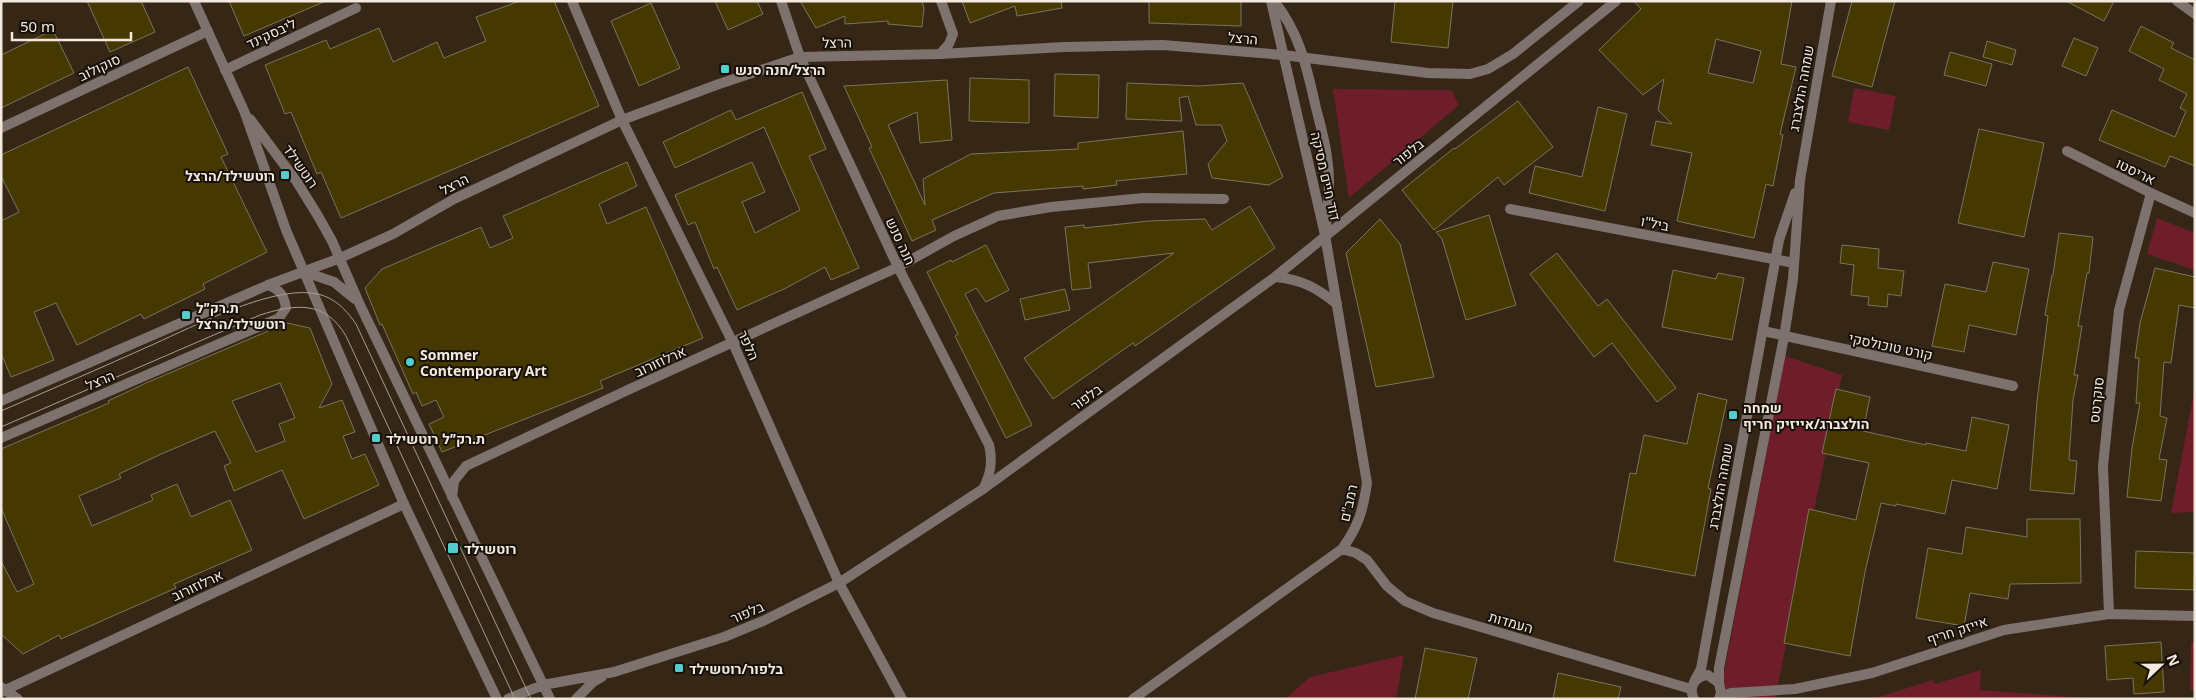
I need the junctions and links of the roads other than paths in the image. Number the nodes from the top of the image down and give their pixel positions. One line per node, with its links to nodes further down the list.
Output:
1 (194, 1): 13 (street, רוטשילד)
2 (572, 1): 20 (street, הלפר)
3 (781, 1): 16 (street, חנה סנש)
4 (940, 1): 14 (street)
5 (1270, 1): 15 (street, דוד חיים מסיקה)
6 (1274, 1): 17 (street, דוד חיים מסיקה)
7 (1579, 1): 17 (street, הרצל)
8 (1616, 1): 28 (street, בלפור)
9 (1831, 1): 23 (street, שמחה הולצברג)
10 (2177, 1): 12 (street)
11 (356, 8): 18 (street, ליבסקינד)
12 (2195, 14)
13 (208, 31): 18 (street, רוטשילד); 21 (street, סוקולוב)
14 (940, 54): 15 (street, הרצל); 16 (street, הרצל)
15 (1283, 55): 17 (street, הרצל); 28 (street, דוד חיים מסיקה)
16 (800, 57): 20 (street, הרצל); 32 (street, חנה סנש)
17 (1305, 59): 28 (street, דוד חיים מסיקה)
18 (225, 70): 19 (street, רוטשילד)
19 (245, 112): 29 (street, רוטשילד); 33 (street, רוטשילד)
20 (622, 120): 29 (street, הרצל); 40 (street, הלפר)
21 (1, 128)
22 (2066, 151): 24 (street, אריסטו)
23 (1800, 180): 30 (street, שמחה הולצברג); 31 (street, שמחה הולצברג)
24 (2150, 193): 27 (street, אריסטו); 49 (street, סוקרטס)
25 (1224, 198): 32 (street, ארלוזורוב)
26 (1510, 209): 30 (street, ביל"ו)
27 (2195, 213)
28 (1326, 235): 34 (street, בלפור); 36 (street, רמב"ם)
29 (340, 258): 33 (street, הרצל); 37 (street, רוטשילד)
30 (1776, 259): 31 (street, ביל"ו); 38 (street, שמחה הולצברג)
31 (1794, 263): 39 (street, שמחה הולצברג)
32 (898, 268): 40 (street, ארלוזורוב); 44 (street, חנה סנש)
33 (304, 272): 35 (street, הרצל); 37 (street); 46 (street, רוטשילד)
34 (1275, 277): 36 (street); 44 (street, בלפור)
35 (268, 285): 42 (street, הרצל); 43 (street, הרצל)
36 (1337, 304): 47 (street, רמב"ם)
37 (360, 305): 45 (street, רוטשילד)
38 (1763, 331): 39 (street, קורט טוכולסקי); 55 (street, שמחה הולצברג)
39 (1784, 337): 41 (street, קורט טוכולסקי); 54 (street, שמחה הולצברג)
40 (733, 343): 45 (street, ארלוזורוב); 48 (street, הלפר)
41 (2013, 386)
42 (1, 401)
43 (1, 438)
44 (983, 489): 48 (street, בלפור)
45 (452, 497): 52 (street, רוטשילד)
46 (404, 504): 53 (street, ארלוזורוב); 57 (street, רוטשילד)
47 (1342, 549): 55 (street, העמדות); 62 (street, רמב"ם)
48 (839, 583): 51 (street, בלפור); 61 (street, הלפר)
49 (2109, 614): 50 (street, אייזק חריף); 54 (street, אייזק חריף)
50 (2195, 616)
51 (614, 672): 52 (street, בלפור); 60 (street)
52 (543, 685): 58 (street, בלפור); 59 (street, רוטשילד)
53 (2, 690): 56 (street)
54 (1722, 692): 55 (street, העמדות)
55 (1693, 693)
56 (18, 699)
57 (497, 699)
58 (508, 699)
59 (550, 699)
60 (576, 699)
61 (902, 699)
62 (1132, 699)

